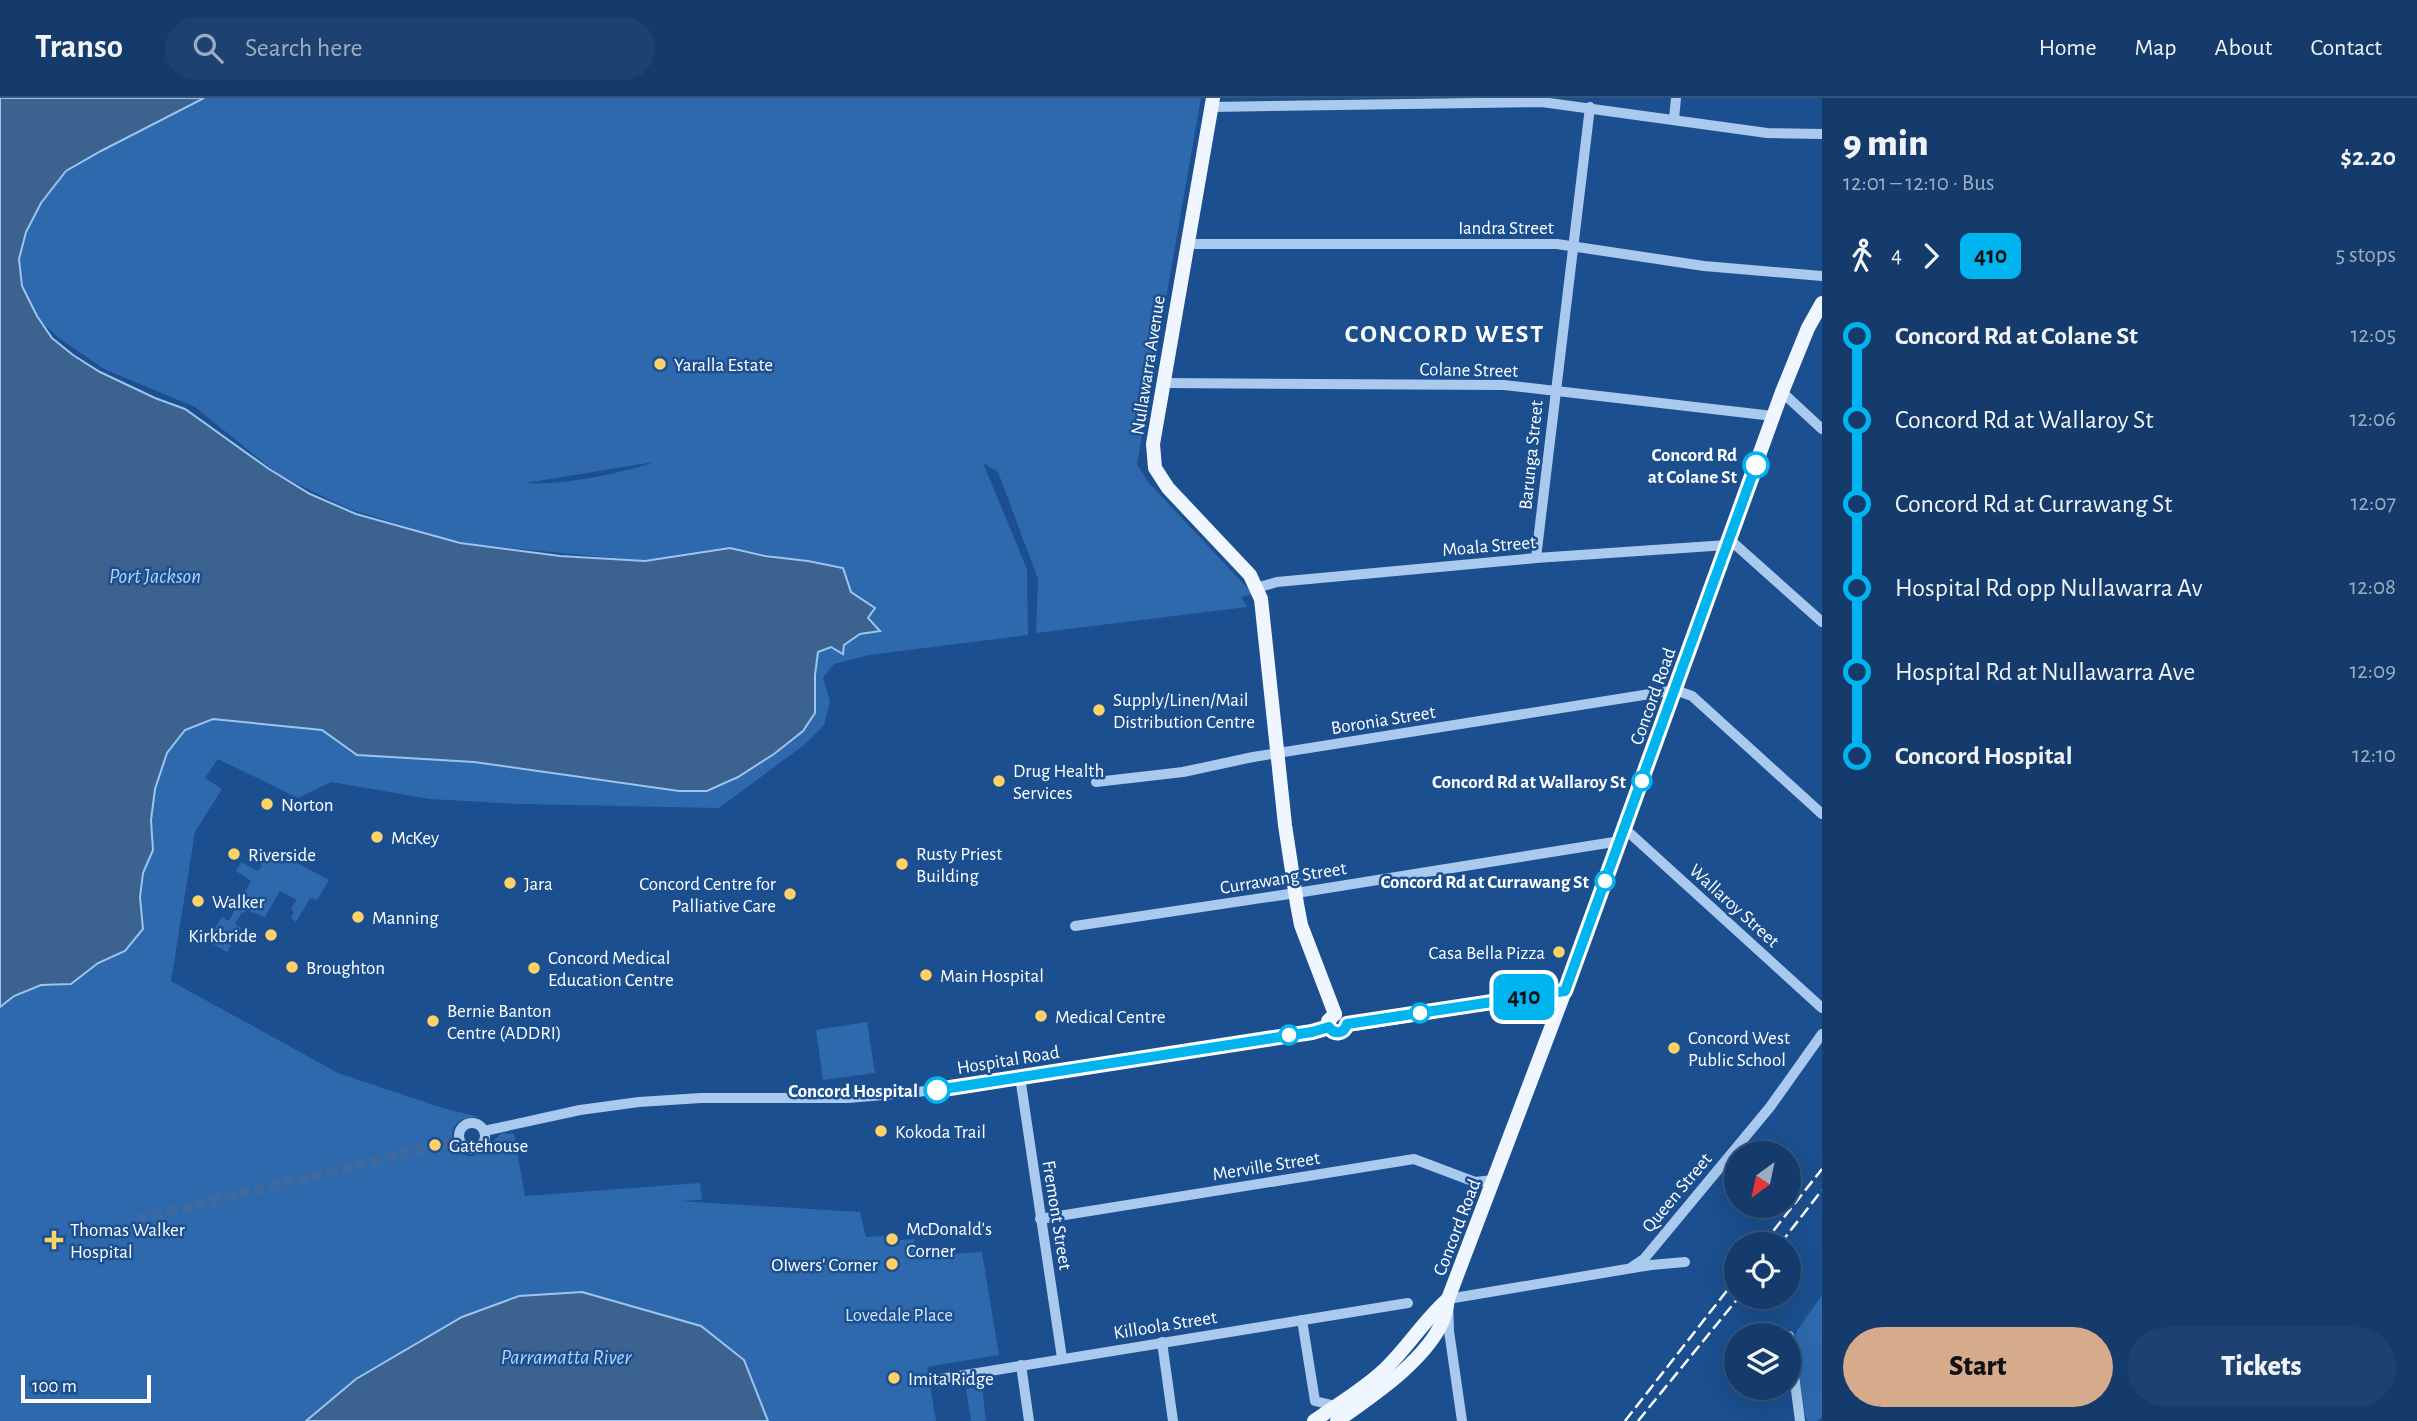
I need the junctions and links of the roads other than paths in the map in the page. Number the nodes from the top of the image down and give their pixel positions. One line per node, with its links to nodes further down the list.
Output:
1 (1676, 98): 4 (street)
2 (1213, 102): 3 (street); 6 (main road, Nullawarra Avenue)
3 (1590, 107): 4 (street); 7 (street, Barunga Street)
4 (1674, 120): 5 (street)
5 (1822, 134)
6 (1187, 244): 7 (street, Iandra Street); 10 (main road, Nullawarra Avenue)
7 (1572, 246): 8 (street, Iandra Street); 11 (street, Barunga Street)
8 (1822, 276)
9 (1822, 303): 12 (main road, Concord Road)
10 (1163, 383): 11 (street, Colane Street); 17 (main road, Nullawarra Avenue)
11 (1555, 390): 13 (street, Colane Street); 16 (street, Barunga Street)
12 (1782, 392): 13 (main road, Concord Road); 14 (street)
13 (1773, 416): 15 (main road, Concord Road)
14 (1822, 429)
15 (1728, 542): 16 (street, Moala Street); 18 (street); 19 (main road, Concord Road)
16 (1536, 558): 17 (street, Moala Street)
17 (1256, 588): 20 (main road, Nullawarra Avenue)
18 (1822, 622)
19 (1675, 690): 20 (street, Boronia Street); 22 (street); 23 (main road, Concord Road)
20 (1278, 754): 21 (street, Boronia Street); 24 (main road, Nullawarra Avenue)
21 (1096, 782)
22 (1822, 814)
23 (1622, 835): 24 (street, Currawang Street); 26 (main road, Concord Road); 27 (street, Wallaroy Street)
24 (1296, 893): 25 (street, Currawang Street); 28 (main road, Nullawarra Avenue)
25 (1075, 926)
26 (1565, 991): 28 (main road); 32 (main road, Concord Road)
27 (1822, 1008)
28 (1332, 1020): 30 (street, Hospital Road)
29 (1822, 1034): 35 (street, Queen Street)
30 (1020, 1077): 31 (street, Hospital Road); 33 (street, Fremont Street)
31 (484, 1131)
32 (1494, 1180): 33 (street, Merville Street); 36 (main road, Concord Road)
33 (1040, 1219): 42 (street, Fremont Street)
34 (1685, 1262): 35 (street)
35 (1630, 1269): 36 (street)
36 (1448, 1299): 40 (main road, Concord Road); 41 (street); 46 (main road, Concord Road)
37 (1408, 1303): 38 (street, Killoola Street)
38 (1302, 1320): 39 (street, Killoola Street); 46 (street)
39 (1162, 1342): 42 (street, Killoola Street); 48 (street)
40 (1426, 1345): 41 (street); 46 (main road, Concord Road)
41 (1453, 1353): 50 (street)
42 (1062, 1358): 43 (street, Killoola Street)
43 (1021, 1365): 44 (street, Killoola Street); 47 (street)
44 (928, 1381)
45 (1797, 1400): 51 (street)
46 (1336, 1413): 49 (main road, Concord Road)
47 (1029, 1421)
48 (1173, 1421)
49 (1315, 1421)
50 (1462, 1421)
51 (1800, 1421)

